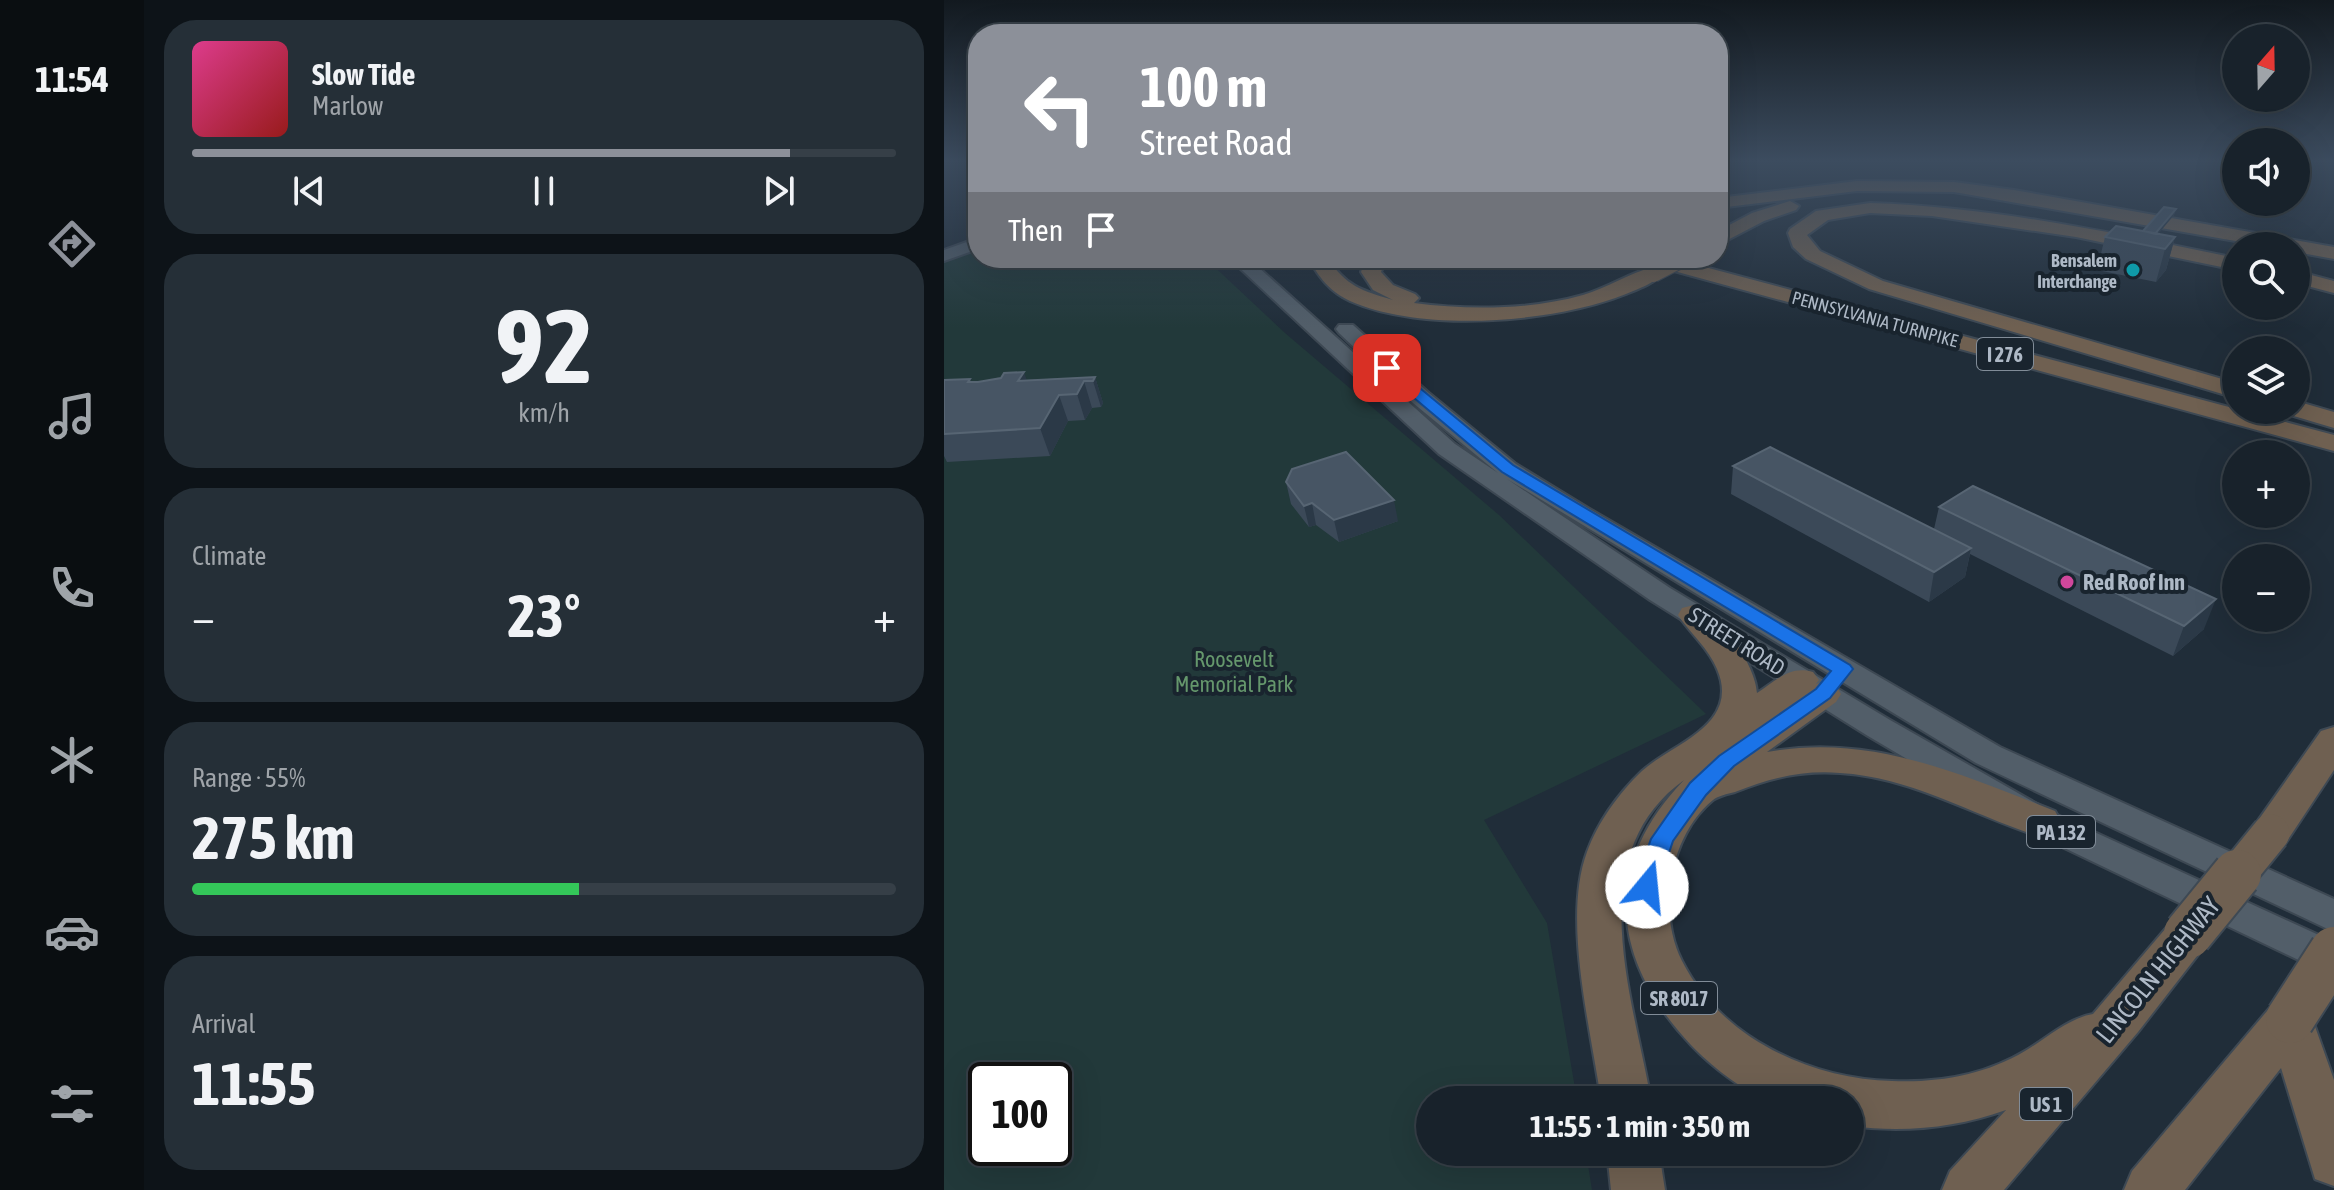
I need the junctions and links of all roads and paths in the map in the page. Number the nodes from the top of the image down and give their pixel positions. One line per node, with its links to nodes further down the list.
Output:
1 (1762, 218): 8 (highway)
2 (1812, 218): 26 (highway)
3 (1985, 218): 6 (highway)
4 (2002, 218): 6 (highway)
5 (2141, 218): 7 (highway)
6 (2029, 224): 14 (highway)
7 (2222, 232)
8 (1728, 234)
9 (968, 247): 13 (main road)
10 (2310, 250): 11 (highway)
11 (2334, 251)
12 (2310, 255): 15 (highway)
13 (944, 256)
14 (2222, 261)
15 (2334, 264)
16 (1249, 268): 33 (main road, STREET ROAD / PA 132)
17 (1274, 268): 34 (main road, STREET ROAD / PA 132)
18 (1322, 268): 21 (highway)
19 (1371, 268): 20 (highway)
20 (1645, 268)
21 (1651, 268)
22 (1682, 268): 32 (highway, PENNSYLVANIA TURNPIKE / I 276)
23 (1685, 268): 27 (highway, PENNSYLVANIA TURNPIKE / I 276)
24 (2310, 279): 25 (highway)
25 (2334, 284)
26 (2222, 387)
27 (2222, 399)
28 (2310, 413): 29 (highway)
29 (2334, 420)
30 (2310, 422): 31 (highway)
31 (2334, 428)
32 (2334, 443)
33 (1694, 615): 34 (main road, STREET ROAD / PA 132); 35 (highway)
34 (1822, 681): 35 (highway); 37 (highway); 38 (main road, STREET ROAD / PA 132); 39 (main road, STREET ROAD / PA 132)
35 (1721, 734): 44 (highway)
36 (2334, 740): 42 (highway, LINCOLN HIGHWAY / US 1, bridge)
37 (1678, 816): 38 (highway, SR 8017); 45 (highway, SR 8017)
38 (2041, 822): 41 (main road, STREET ROAD / PA 132)
39 (2334, 916)
40 (2334, 951): 43 (highway, bridge)
41 (2334, 960)
42 (2121, 1017): 46 (highway); 50 (highway, LINCOLN HIGHWAY / US 1)
43 (2290, 1019): 47 (highway); 51 (highway)
44 (1624, 1086)
45 (1793, 1086)
46 (1864, 1103)
47 (2334, 1160)
48 (1635, 1166): 49 (highway)
49 (1638, 1190)
50 (1969, 1190)
51 (2151, 1190)

